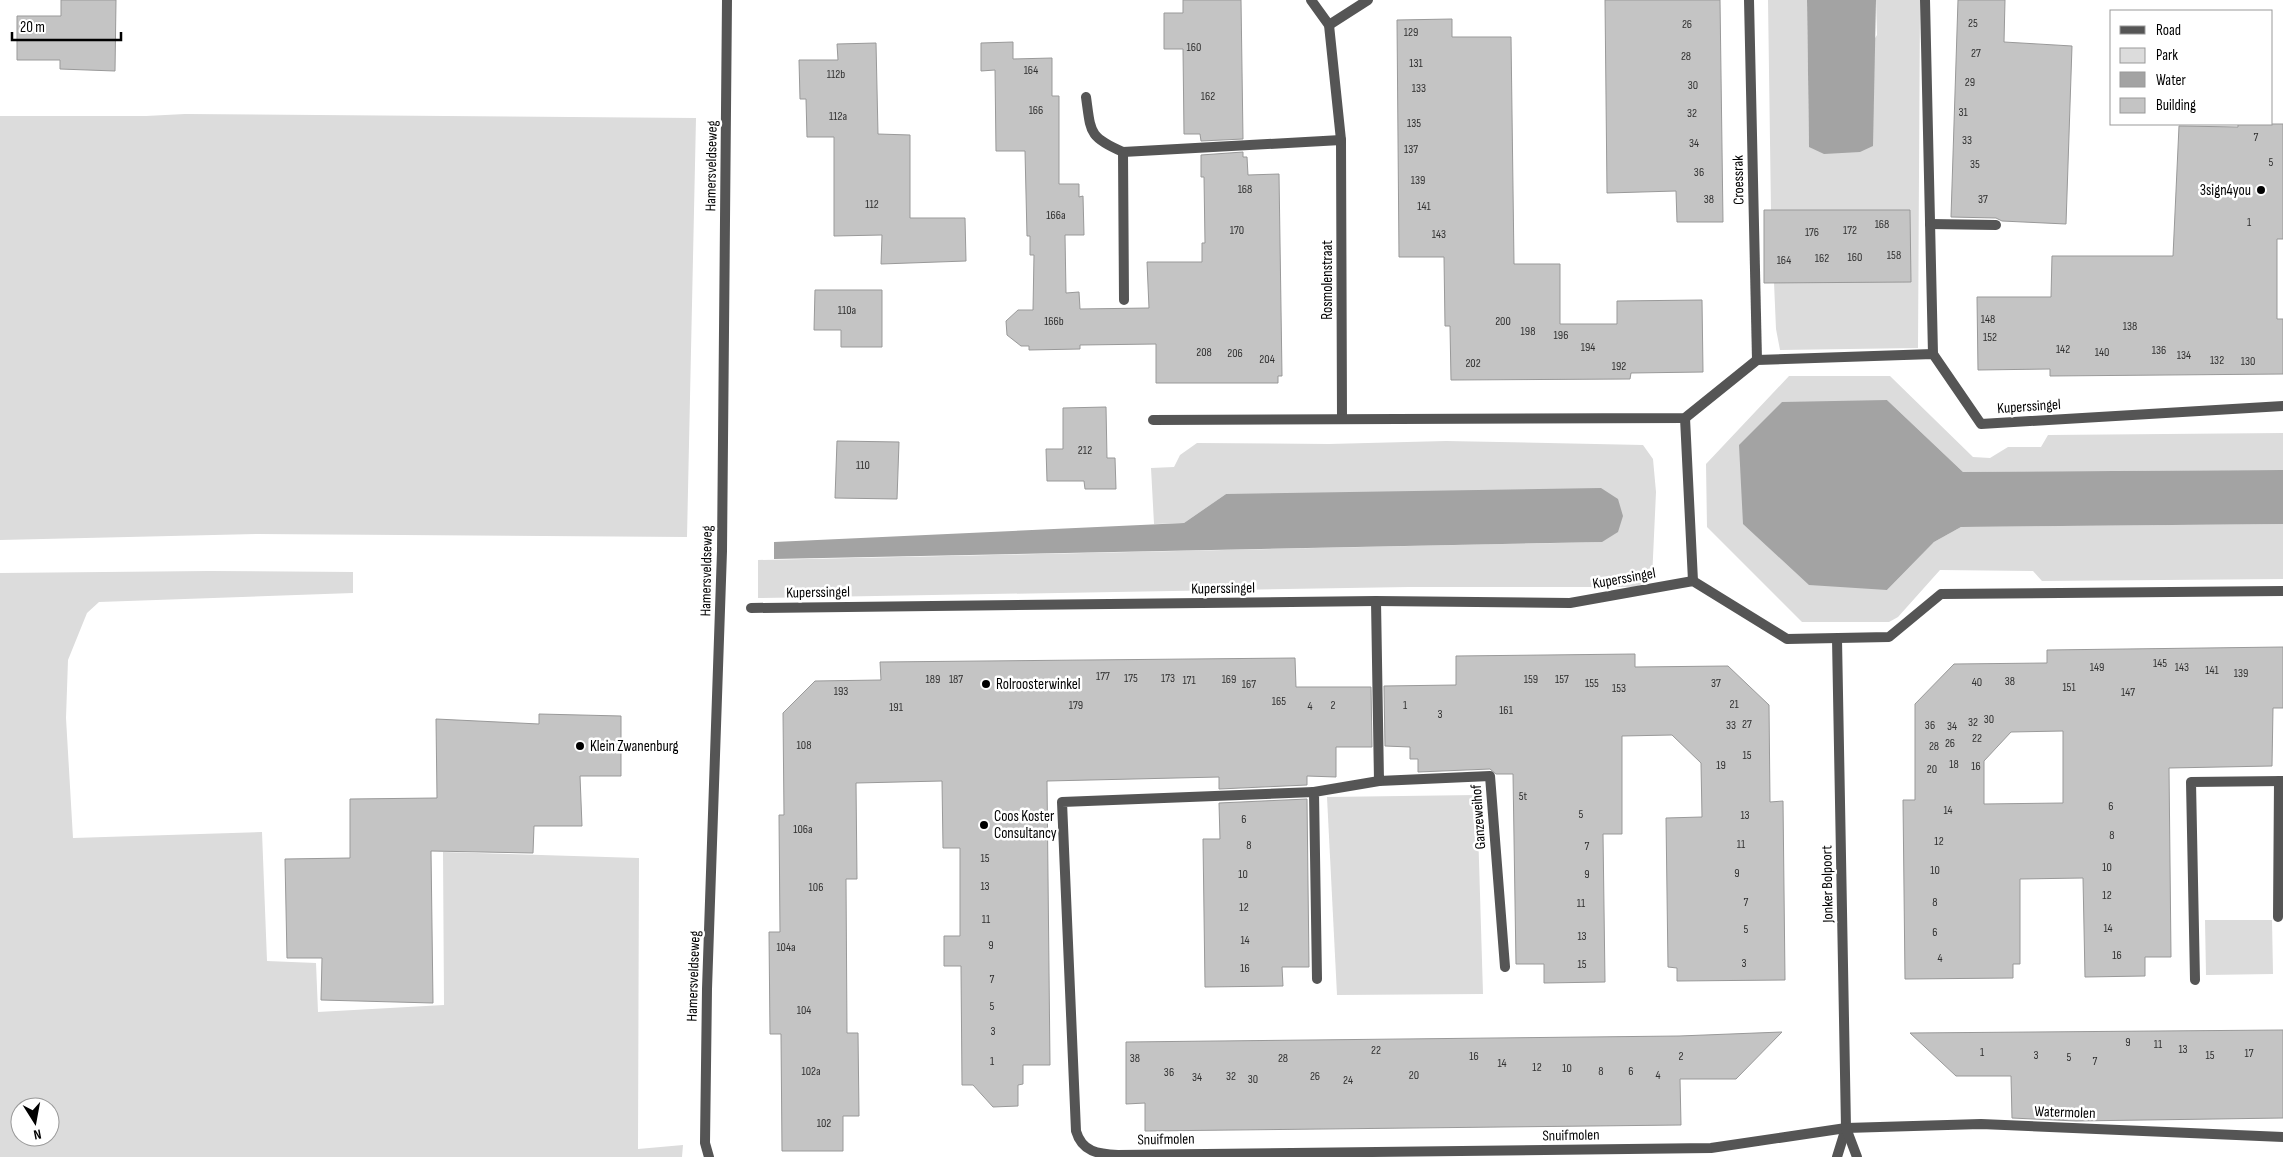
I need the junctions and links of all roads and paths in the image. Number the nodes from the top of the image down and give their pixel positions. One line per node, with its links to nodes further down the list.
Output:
1 (727, 0): 33 (street, Hamersveldseweg)
2 (1311, 0): 6 (street, Rosmolenstraat)
3 (1368, 0): 6 (street)
4 (1749, 0): 14 (street, Croessrak)
5 (1925, 0): 10 (street)
6 (1329, 25): 8 (street, Rosmolenstraat)
7 (1086, 96): 9 (street)
8 (1341, 140): 9 (street); 17 (street, Rosmolenstraat)
9 (1123, 152): 12 (street)
10 (1930, 224): 11 (street); 13 (street)
11 (1996, 225)
12 (1124, 300)
13 (1933, 354): 14 (street); 15 (street, Kuperssingel)
14 (1757, 360): 16 (street)
15 (2283, 406)
16 (1686, 418): 17 (street); 19 (street)
17 (1342, 419): 18 (street)
18 (1153, 420)
19 (1693, 581): 21 (street, Kuperssingel); 23 (street)
20 (2283, 591): 23 (street)
21 (1376, 601): 22 (street, Kuperssingel); 24 (street)
22 (751, 608)
23 (1837, 639): 31 (street, Jonker Bolpoort)
24 (1378, 781): 26 (street, Ganzeweihof); 28 (street, Ganzeweihof)
25 (2281, 781): 27 (street); 30 (street)
26 (1314, 792): 29 (street); 31 (street, Snuifmolen)
27 (2278, 917)
28 (1505, 967)
29 (1317, 979)
30 (2195, 980)
31 (1846, 1128): 32 (street, Watermolen); 36 (street, Jonker Bolpoort); 37 (street, Jonker Bolpoort)
32 (2283, 1137)
33 (705, 1143): 34 (street, Hamersveldseweg); 35 (street, Hamersveldseweg)
34 (700, 1157)
35 (709, 1157)
36 (1837, 1157)
37 (1857, 1157)

